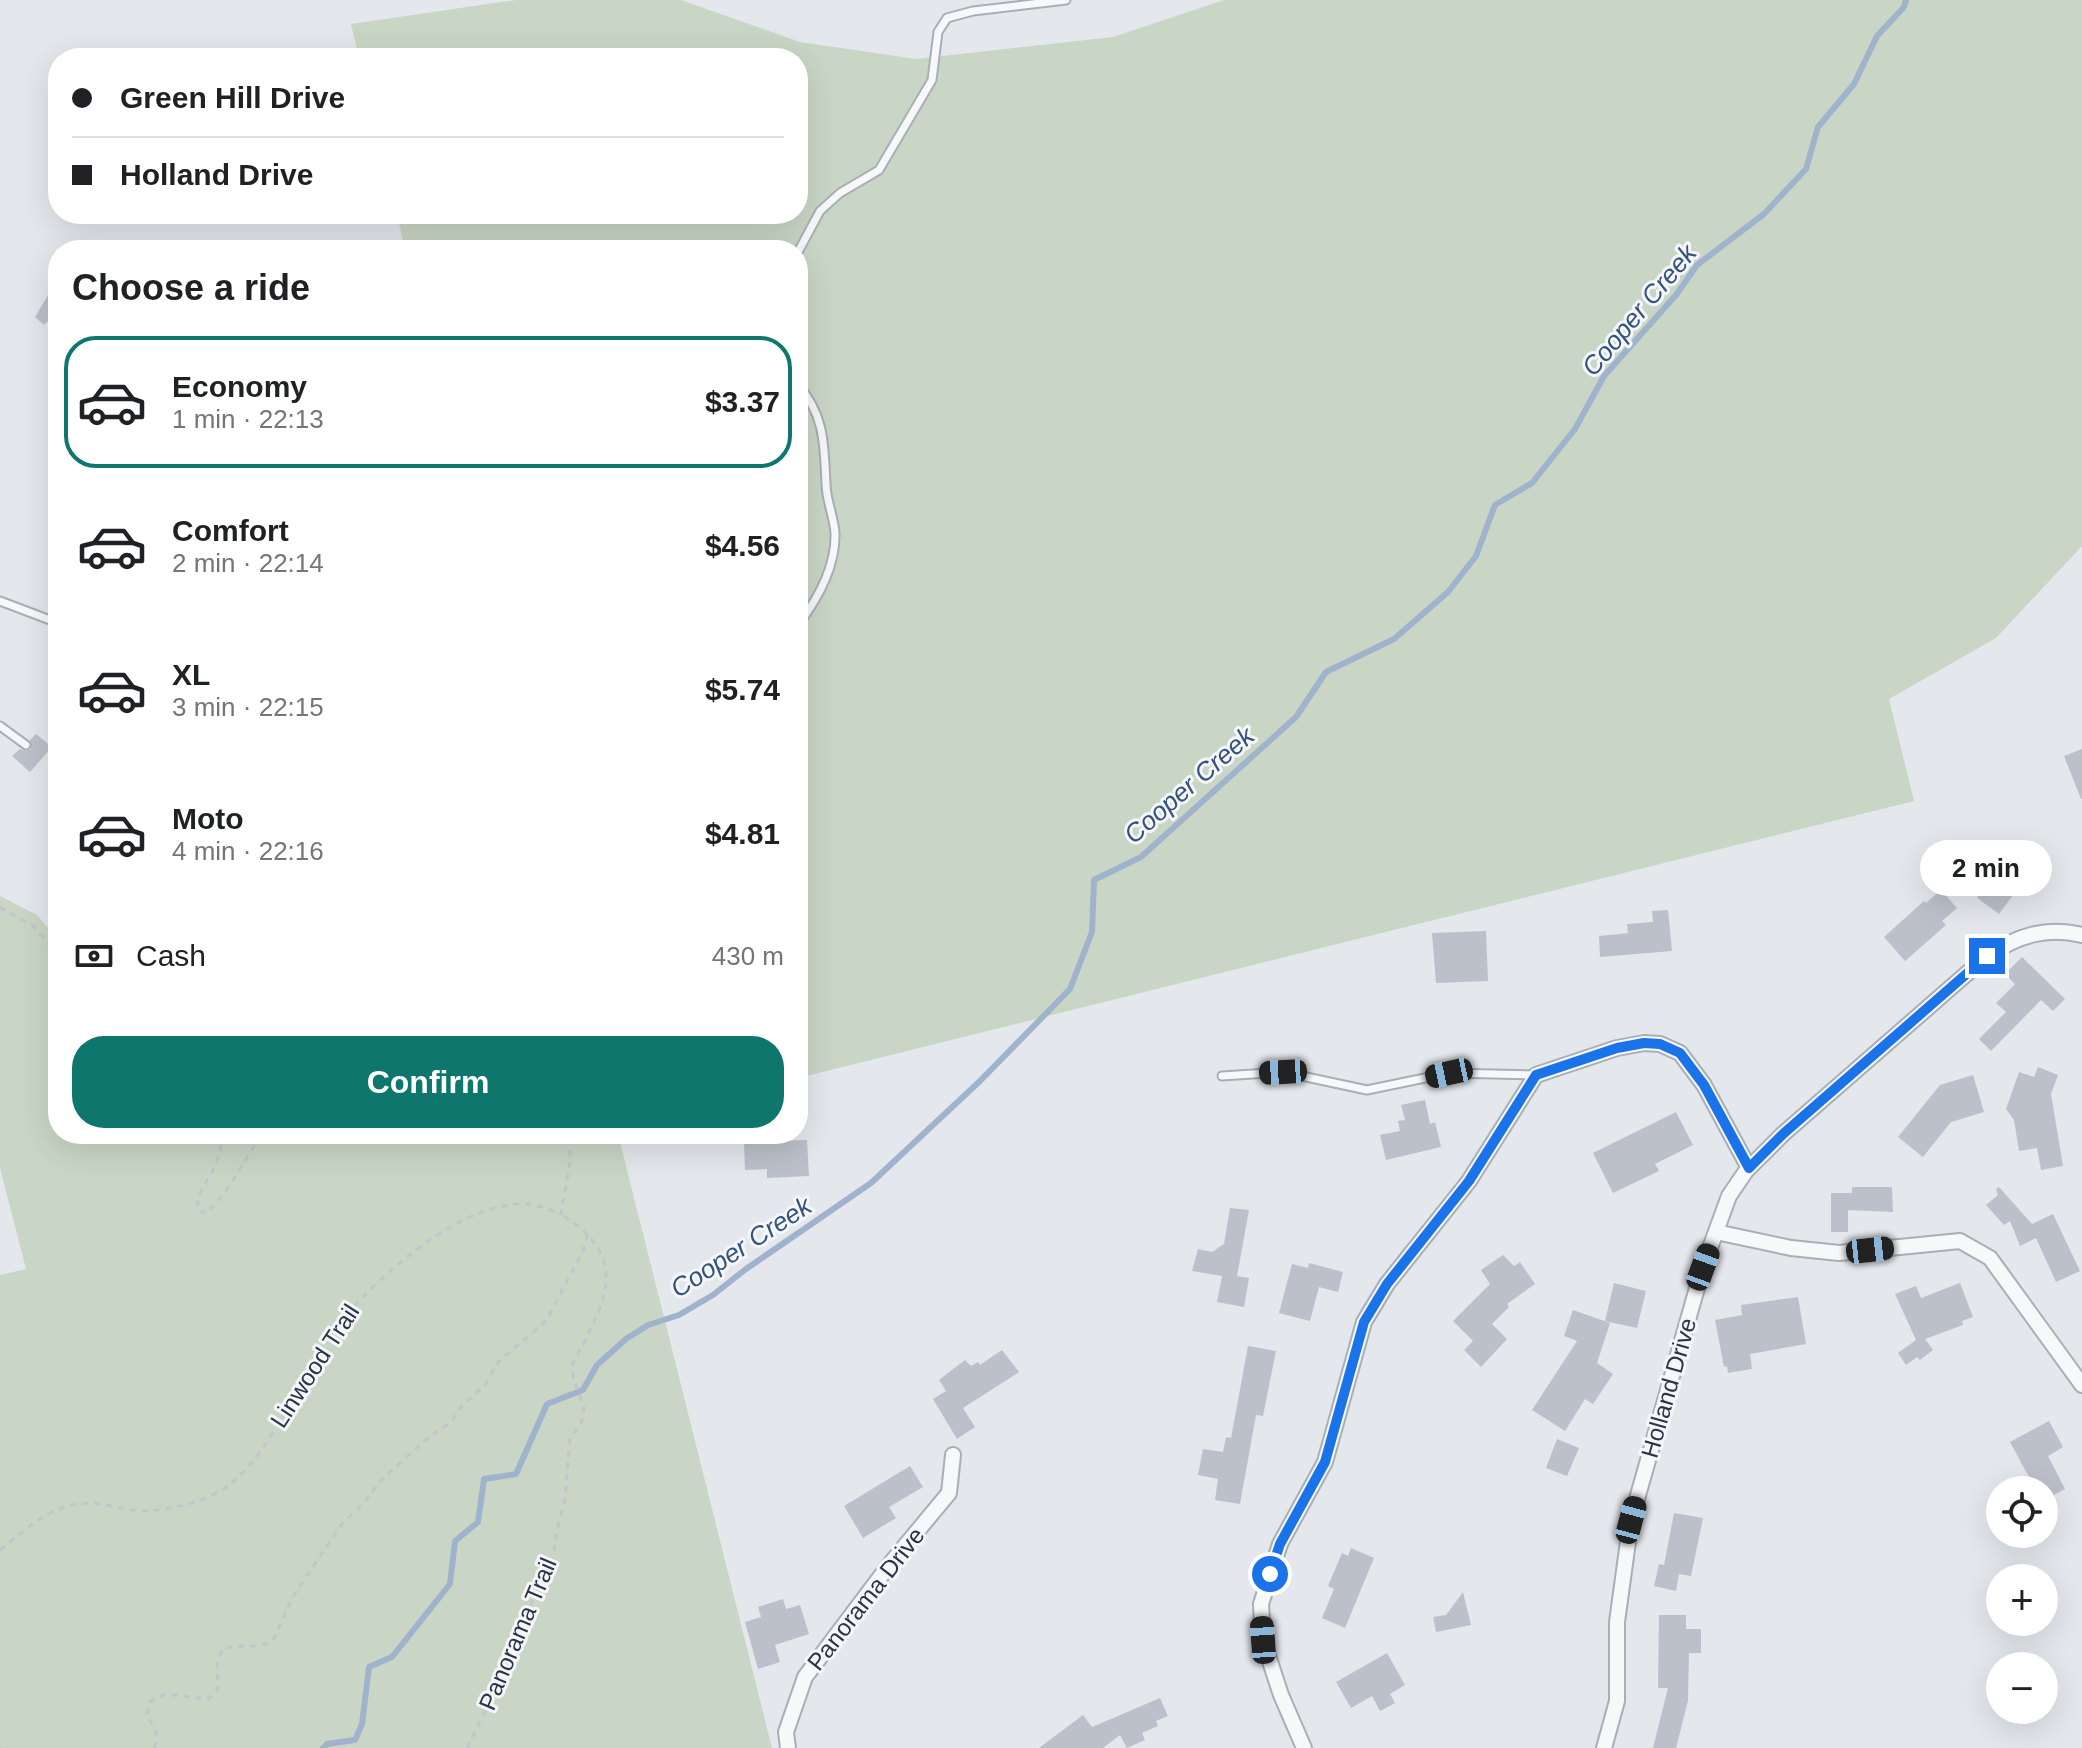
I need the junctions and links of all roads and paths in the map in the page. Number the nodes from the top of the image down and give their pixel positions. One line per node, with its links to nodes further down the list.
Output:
1 (1066, 0): 2 (lane)
2 (804, 240)
3 (808, 396): 5 (lane)
4 (0, 601): 6 (lane)
5 (808, 611)
6 (48, 619)
7 (0, 726): 8 (lane)
8 (26, 745)
9 (0, 907): 11 (path)
10 (2082, 935): 17 (street, Holland Drive)
11 (48, 942)
12 (1536, 1075): 13 (lane); 17 (street); 27 (street)
13 (1222, 1076)
14 (222, 1144): 15 (path)
15 (257, 1144)
16 (571, 1144): 18 (path)
17 (1749, 1168): 19 (street, Holland Drive)
18 (561, 1214): 20 (path, Panorama Trail); 23 (path, Linwood Trail)
19 (1716, 1232): 21 (street); 28 (street, Holland Drive)
20 (588, 1234): 24 (path); 25 (path, Panorama Trail)
21 (2082, 1385)
22 (953, 1455): 26 (street, Panorama Drive)
23 (0, 1550)
24 (155, 1748)
25 (467, 1748)
26 (788, 1748)
27 (1304, 1748)
28 (1604, 1748)

